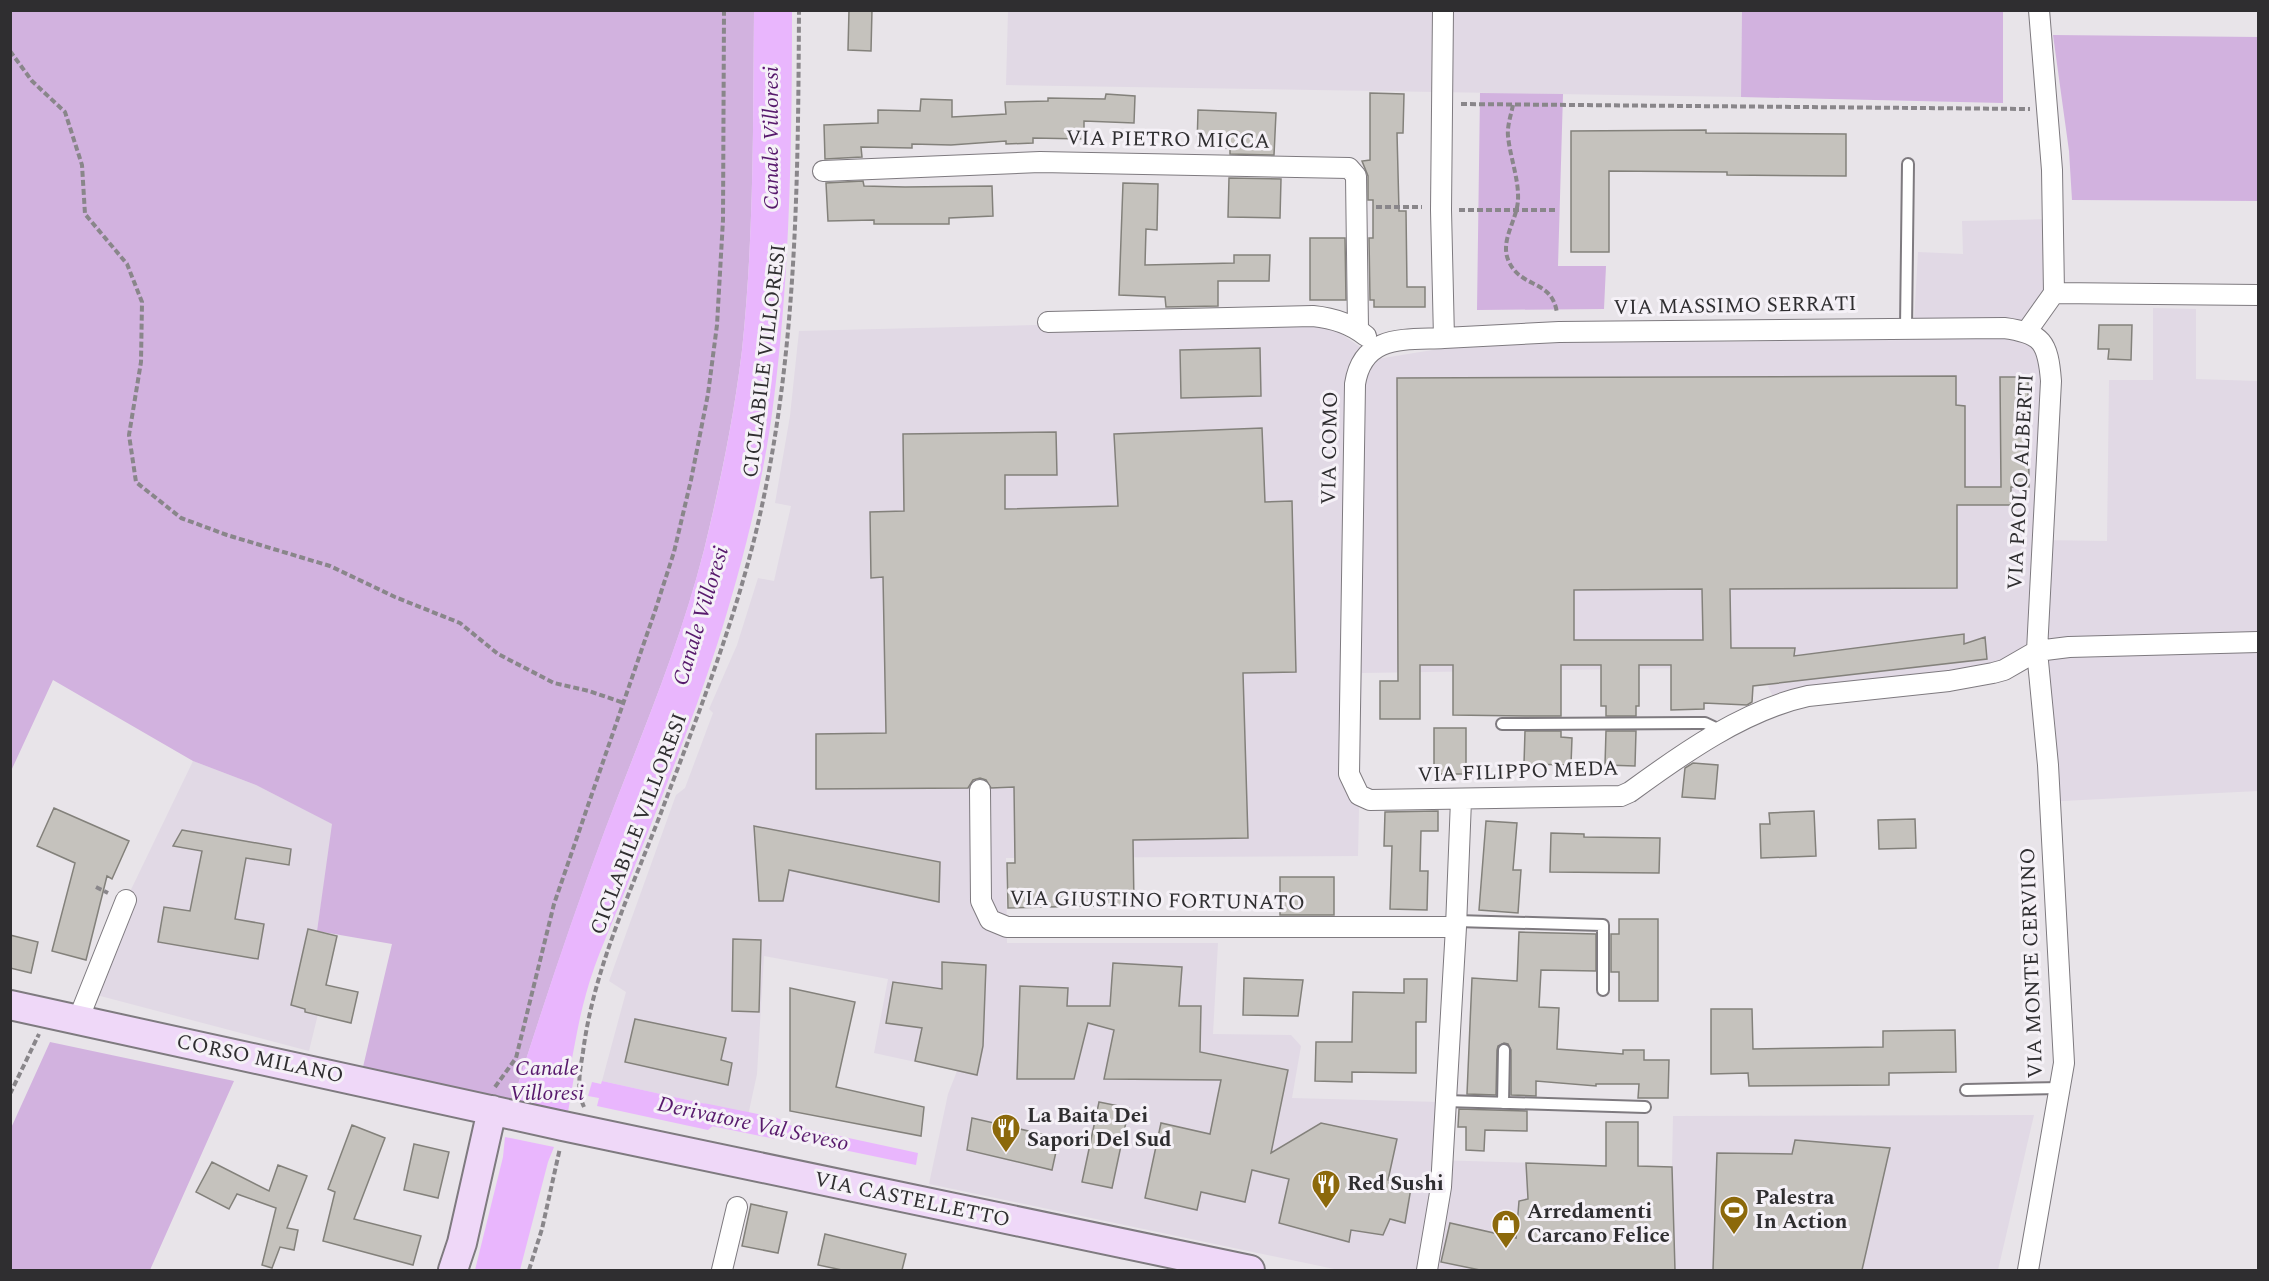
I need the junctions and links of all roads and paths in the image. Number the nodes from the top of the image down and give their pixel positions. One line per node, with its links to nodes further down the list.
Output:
1 (724, 10): 26 (path)
2 (799, 10): 44 (path, CICLABILE VILLORESI)
3 (1443, 10): 6 (street)
4 (2038, 10): 8 (street)
5 (10, 51): 26 (path)
6 (1442, 104): 7 (path); 12 (street)
7 (1513, 105): 8 (path); 13 (path)
8 (2048, 110): 15 (street)
9 (1908, 164): 18 (lane)
10 (823, 171): 11 (street, VIA PIETRO MICCA)
11 (1357, 208): 12 (path); 19 (street, VIA PIETRO MICCA)
12 (1441, 208): 13 (path); 22 (street)
13 (1516, 209): 14 (path); 21 (path)
14 (1557, 210)
15 (2054, 293): 16 (street); 20 (street)
16 (2259, 295)
17 (1048, 322): 19 (street)
18 (1906, 328): 20 (street, VIA MASSIMO SERRATI); 21 (street, VIA MASSIMO SERRATI)
19 (1358, 329): 23 (street)
20 (2027, 331): 25 (street, VIA PAOLO ALBERTI)
21 (1559, 332): 22 (street, VIA MASSIMO SERRATI)
22 (1444, 338): 23 (street)
23 (1377, 345): 30 (street, VIA COMO)
24 (2259, 642): 25 (street, VIA FILIPPO MEDA)
25 (2037, 651): 28 (street, VIA FILIPPO MEDA); 38 (street, VIA MONTE CERVINO)
26 (624, 704): 43 (path)
27 (1502, 723): 28 (lane)
28 (1722, 731): 31 (street, VIA FILIPPO MEDA)
29 (980, 790): 33 (street, VIA GIUSTINO FORTUNATO)
30 (1370, 800): 31 (street, VIA FILIPPO MEDA)
31 (1461, 800): 33 (street)
32 (126, 900): 36 (street)
33 (1456, 924): 34 (lane); 40 (street)
34 (1603, 990)
35 (10, 1005): 36 (main road, CORSO MILANO)
36 (78, 1020): 43 (main road, CORSO MILANO)
37 (1504, 1050): 41 (lane)
38 (2061, 1088): 39 (lane); 51 (street, VIA MONTE CERVINO)
39 (1966, 1090)
40 (1446, 1101): 41 (lane); 50 (street)
41 (1503, 1103): 42 (lane)
42 (1645, 1107)
43 (494, 1111): 44 (main road, CORSO MILANO); 46 (main road)
44 (571, 1130): 47 (path, CICLABILE VILLORESI); 49 (main road, VIA CASTELLETTO)
45 (737, 1207): 48 (street)
46 (453, 1270)
47 (529, 1270)
48 (722, 1270)
49 (1242, 1270)
50 (1427, 1270)
51 (2028, 1270)

